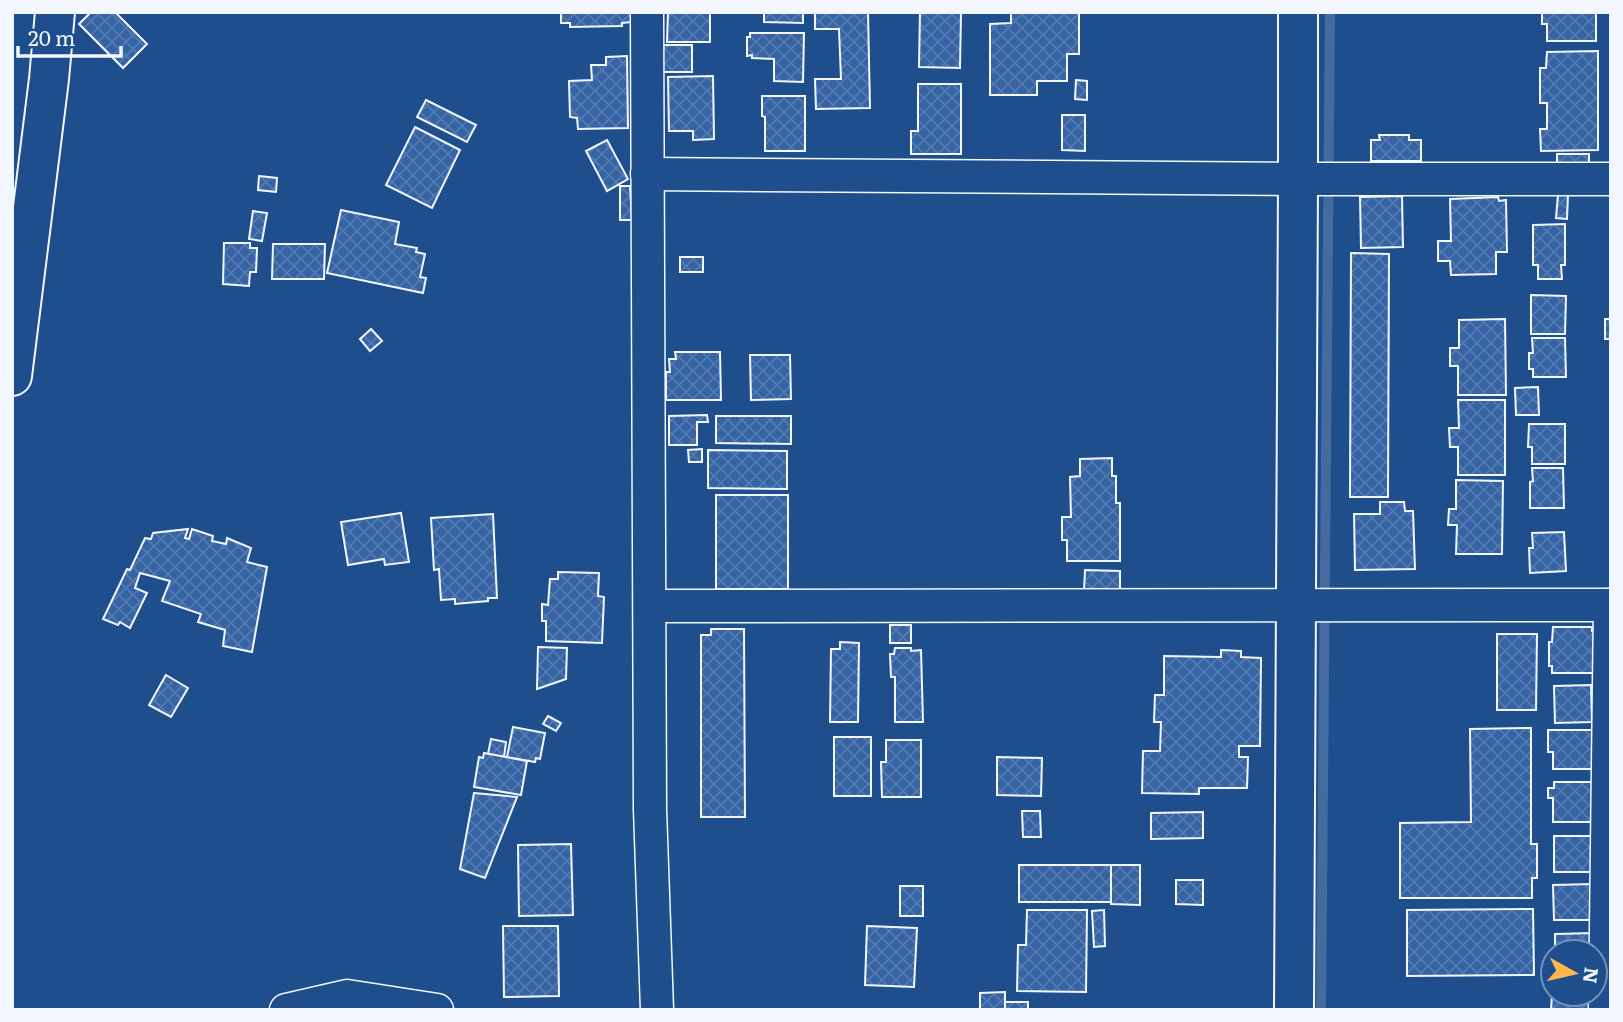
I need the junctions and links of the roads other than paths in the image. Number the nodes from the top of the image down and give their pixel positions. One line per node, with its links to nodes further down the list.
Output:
1 (55, 12): 7 (street)
2 (647, 12): 4 (street)
3 (1298, 12): 5 (street)
4 (647, 174): 5 (street); 10 (street)
5 (1317, 179): 6 (street); 8 (street)
6 (1611, 179)
7 (12, 376)
8 (1316, 605): 9 (street); 10 (street); 14 (street)
9 (1611, 605): 15 (street)
10 (650, 606): 13 (street)
11 (286, 1010): 12 (street)
12 (437, 1010)
13 (657, 1010)
14 (1294, 1010)
15 (1605, 1010)

